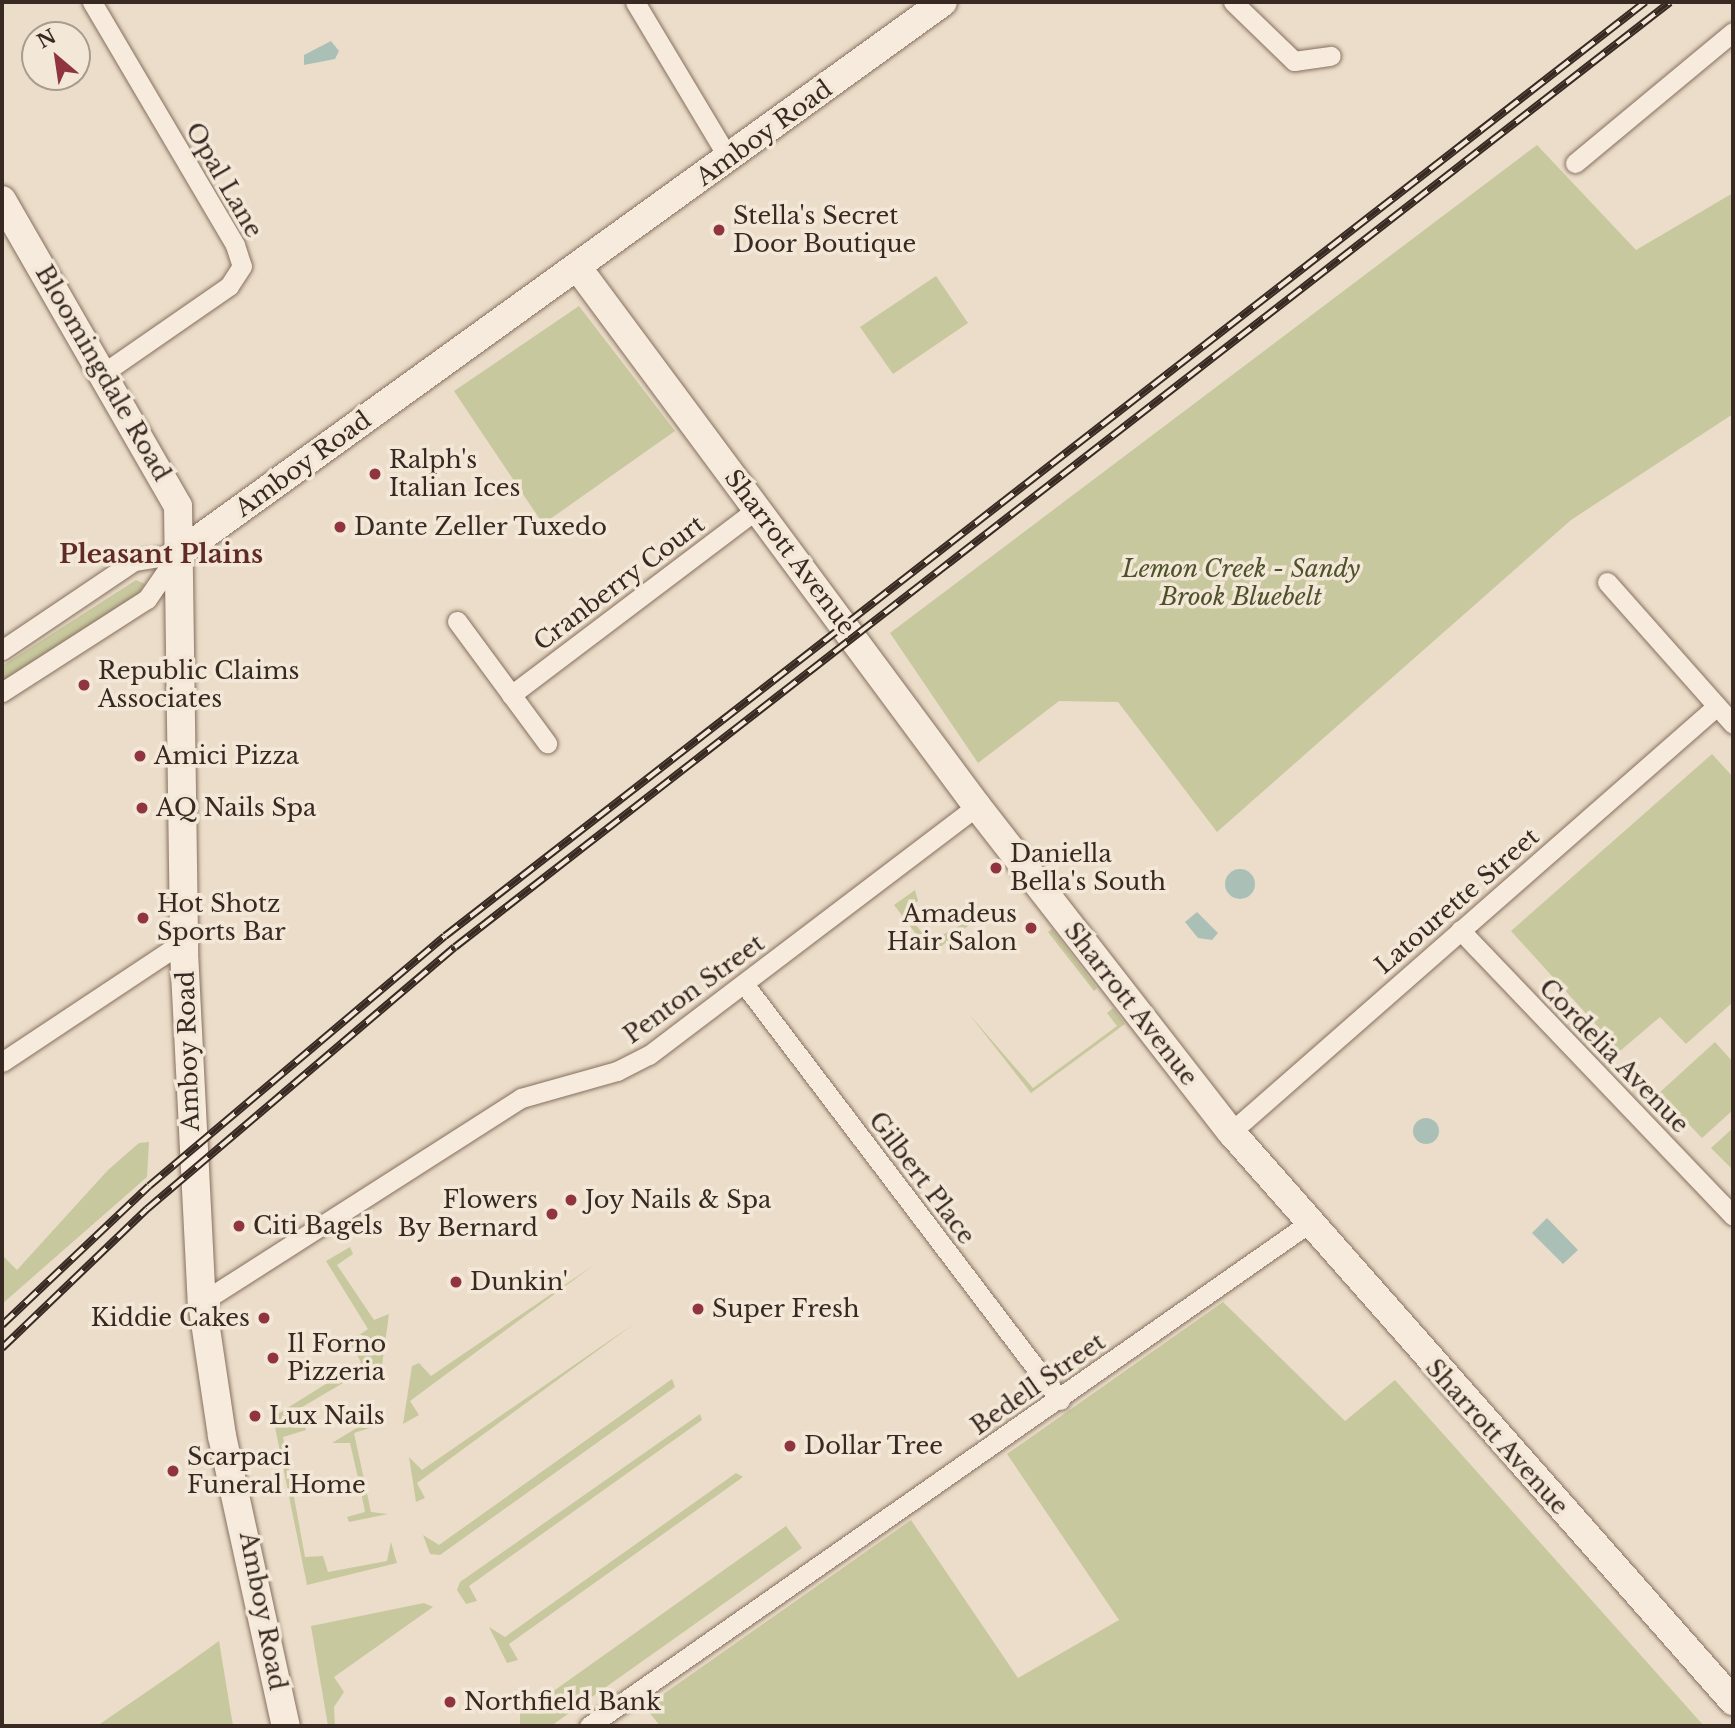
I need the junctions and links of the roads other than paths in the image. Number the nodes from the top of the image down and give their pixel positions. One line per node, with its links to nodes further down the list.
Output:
1 (92, 2): 11 (street, Opal Lane)
2 (635, 2): 7 (street)
3 (943, 2): 7 (street, Amboy Road)
4 (1233, 2): 6 (street)
5 (1733, 32): 8 (street)
6 (1331, 56)
7 (729, 159): 10 (street, Amboy Road)
8 (1575, 163)
9 (2, 200): 11 (street, Bloomingdale Road)
10 (578, 268): 12 (street, Sharrott Avenue); 13 (street, Amboy Road)
11 (102, 374): 13 (street, Bloomingdale Road)
12 (757, 509): 18 (street, Cranberry Court); 22 (street, Sharrott Avenue)
13 (178, 554): 16 (street); 17 (street); 24 (street, Amboy Road)
14 (1607, 582): 19 (street)
15 (457, 621): 18 (street)
16 (2, 650)
17 (2, 692)
18 (511, 695): 21 (street)
19 (1717, 706): 20 (street); 23 (street, Latourette Street)
20 (1733, 724)
21 (547, 743)
22 (977, 806): 25 (street, Penton Street); 27 (street, Sharrott Avenue)
23 (1460, 930): 27 (street, Latourette Street); 28 (street, Cordelia Avenue)
24 (184, 941): 26 (street); 30 (street, Amboy Road)
25 (745, 985): 30 (street, Penton Street); 31 (street, Gilbert Place)
26 (2, 1062)
27 (1231, 1132): 29 (street, Sharrott Avenue)
28 (1733, 1216)
29 (1306, 1225): 31 (street, Bedell Street); 32 (street, Sharrott Avenue)
30 (202, 1302): 33 (street, Amboy Road)
31 (1060, 1400): 34 (street, Bedell Street)
32 (1733, 1701)
33 (286, 1726)
34 (589, 1726)

